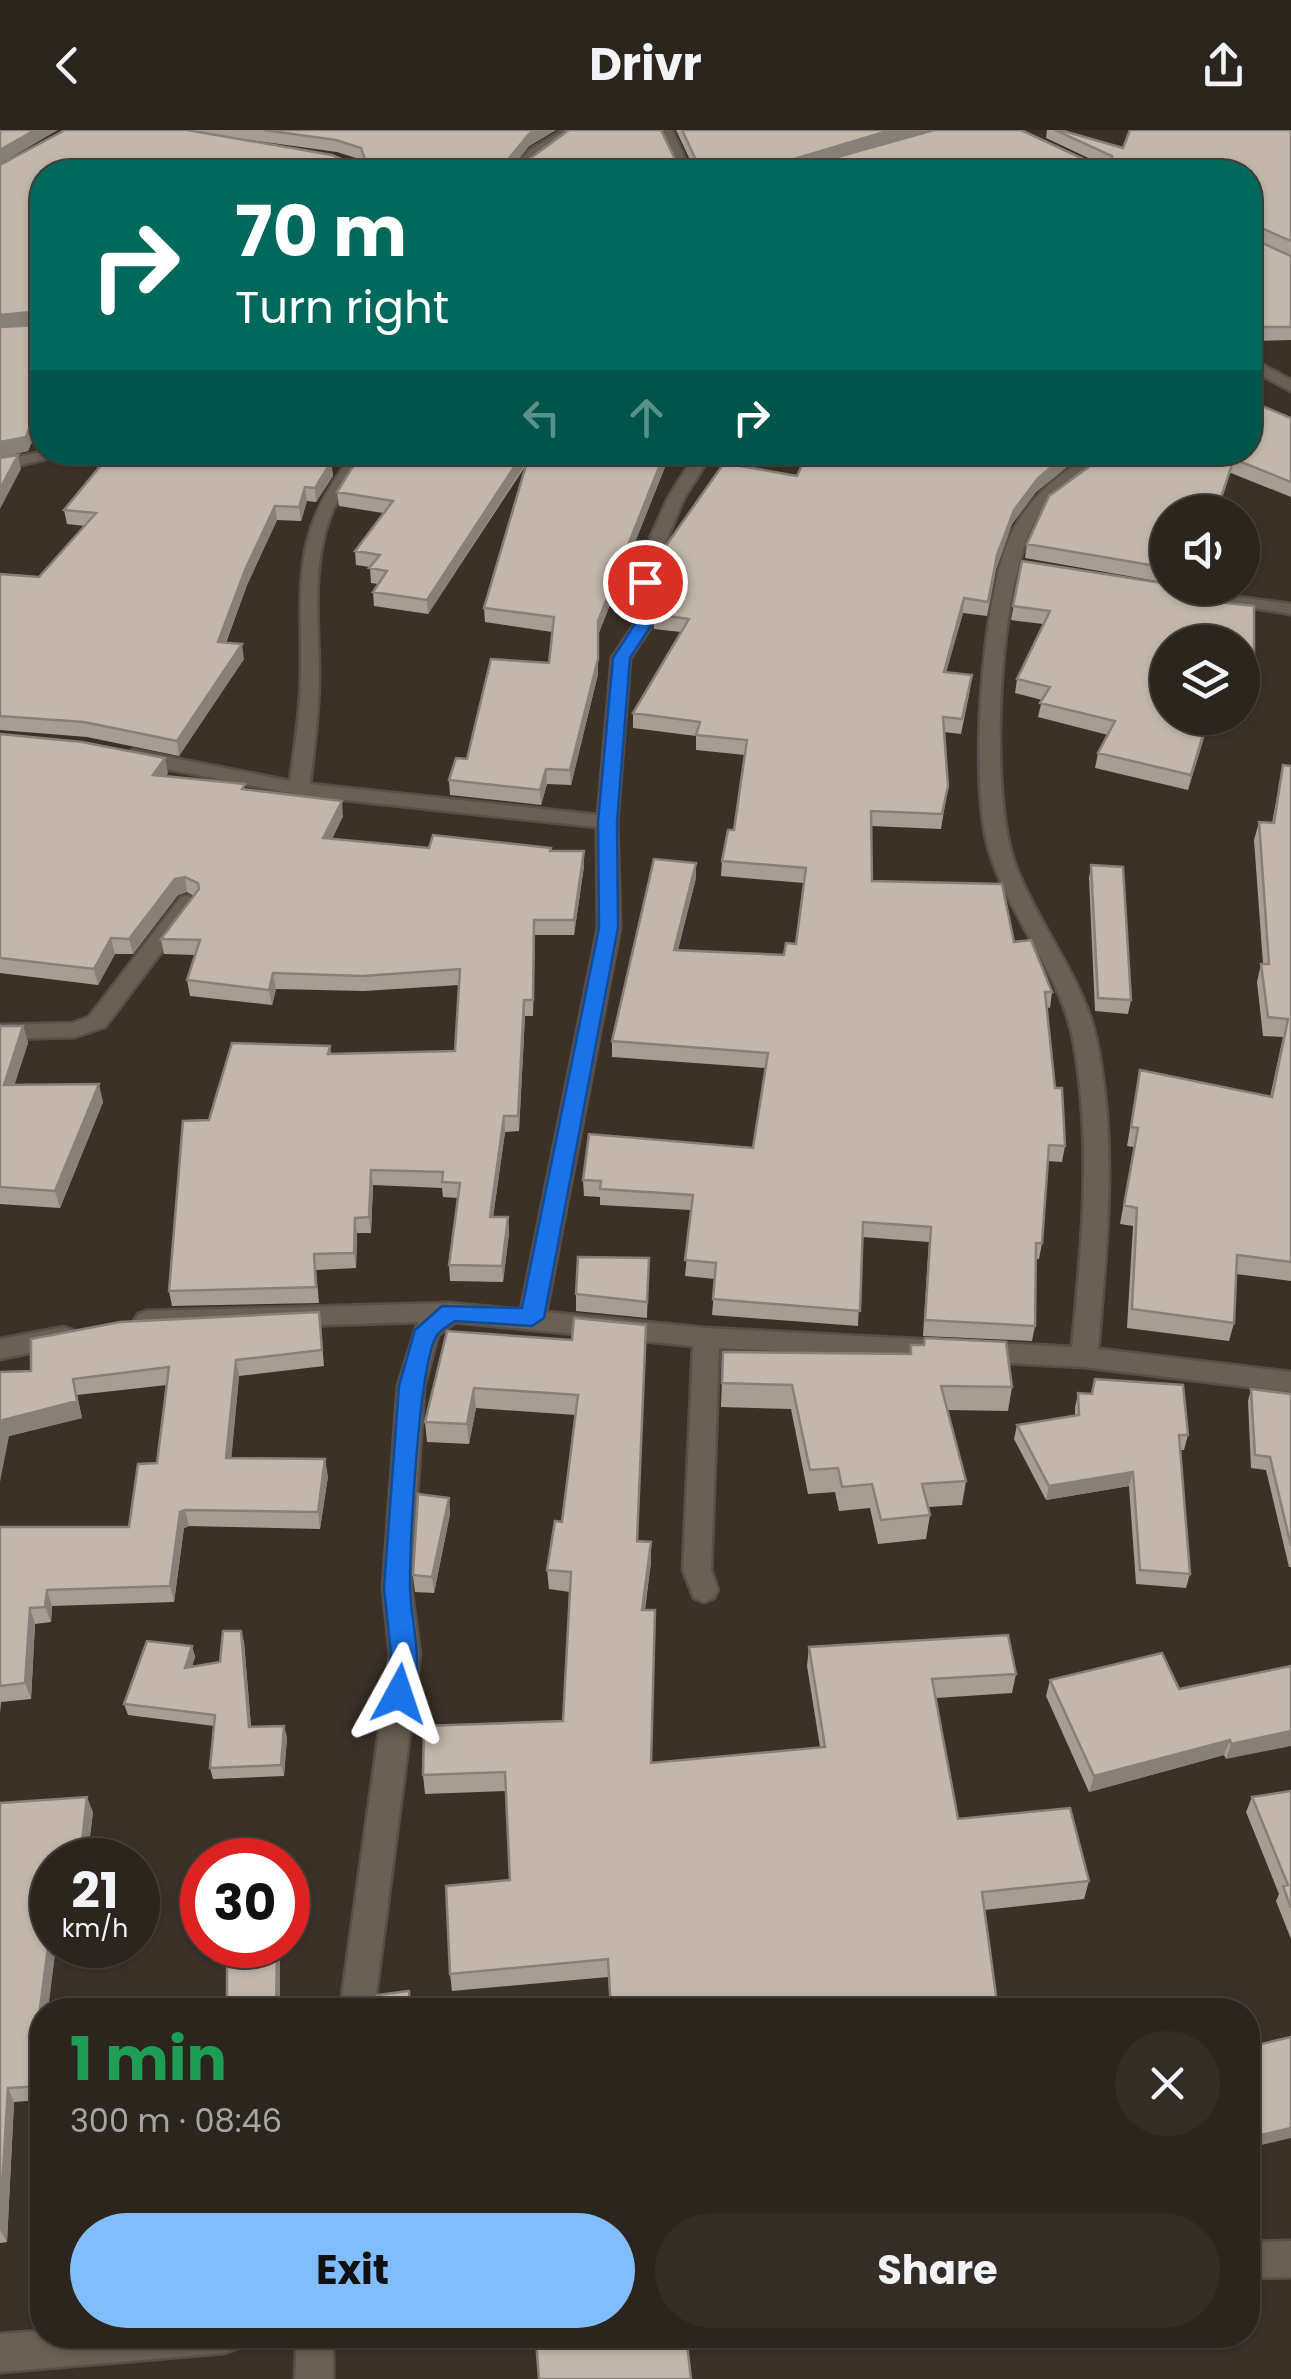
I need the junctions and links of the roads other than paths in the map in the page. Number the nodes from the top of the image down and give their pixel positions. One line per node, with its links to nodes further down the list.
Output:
1 (573, 130): 3 (street)
2 (666, 130): 4 (street)
3 (528, 160)
4 (680, 160)
5 (1262, 370): 6 (street)
6 (1291, 386)
7 (30, 459): 8 (street)
8 (0, 465)
9 (344, 465): 15 (street)
10 (698, 465): 16 (street)
11 (1093, 465): 25 (street)
12 (1140, 585): 13 (street)
13 (1291, 609)
14 (103, 750): 15 (street)
15 (299, 789): 16 (street)
16 (608, 822): 20 (street)
17 (188, 902): 18 (street)
18 (0, 1032)
19 (450, 1312): 20 (street); 21 (street); 28 (street)
20 (532, 1318): 23 (street)
21 (124, 1325)
22 (88, 1332): 24 (street)
23 (706, 1338): 25 (street); 27 (street)
24 (0, 1349)
25 (1084, 1357): 26 (street)
26 (1291, 1382)
27 (704, 1590)
28 (359, 1998)
29 (1260, 2260): 30 (street)
30 (1291, 2260)
31 (62, 2348): 33 (street)
32 (314, 2348): 34 (street)
33 (0, 2353)
34 (314, 2379)

